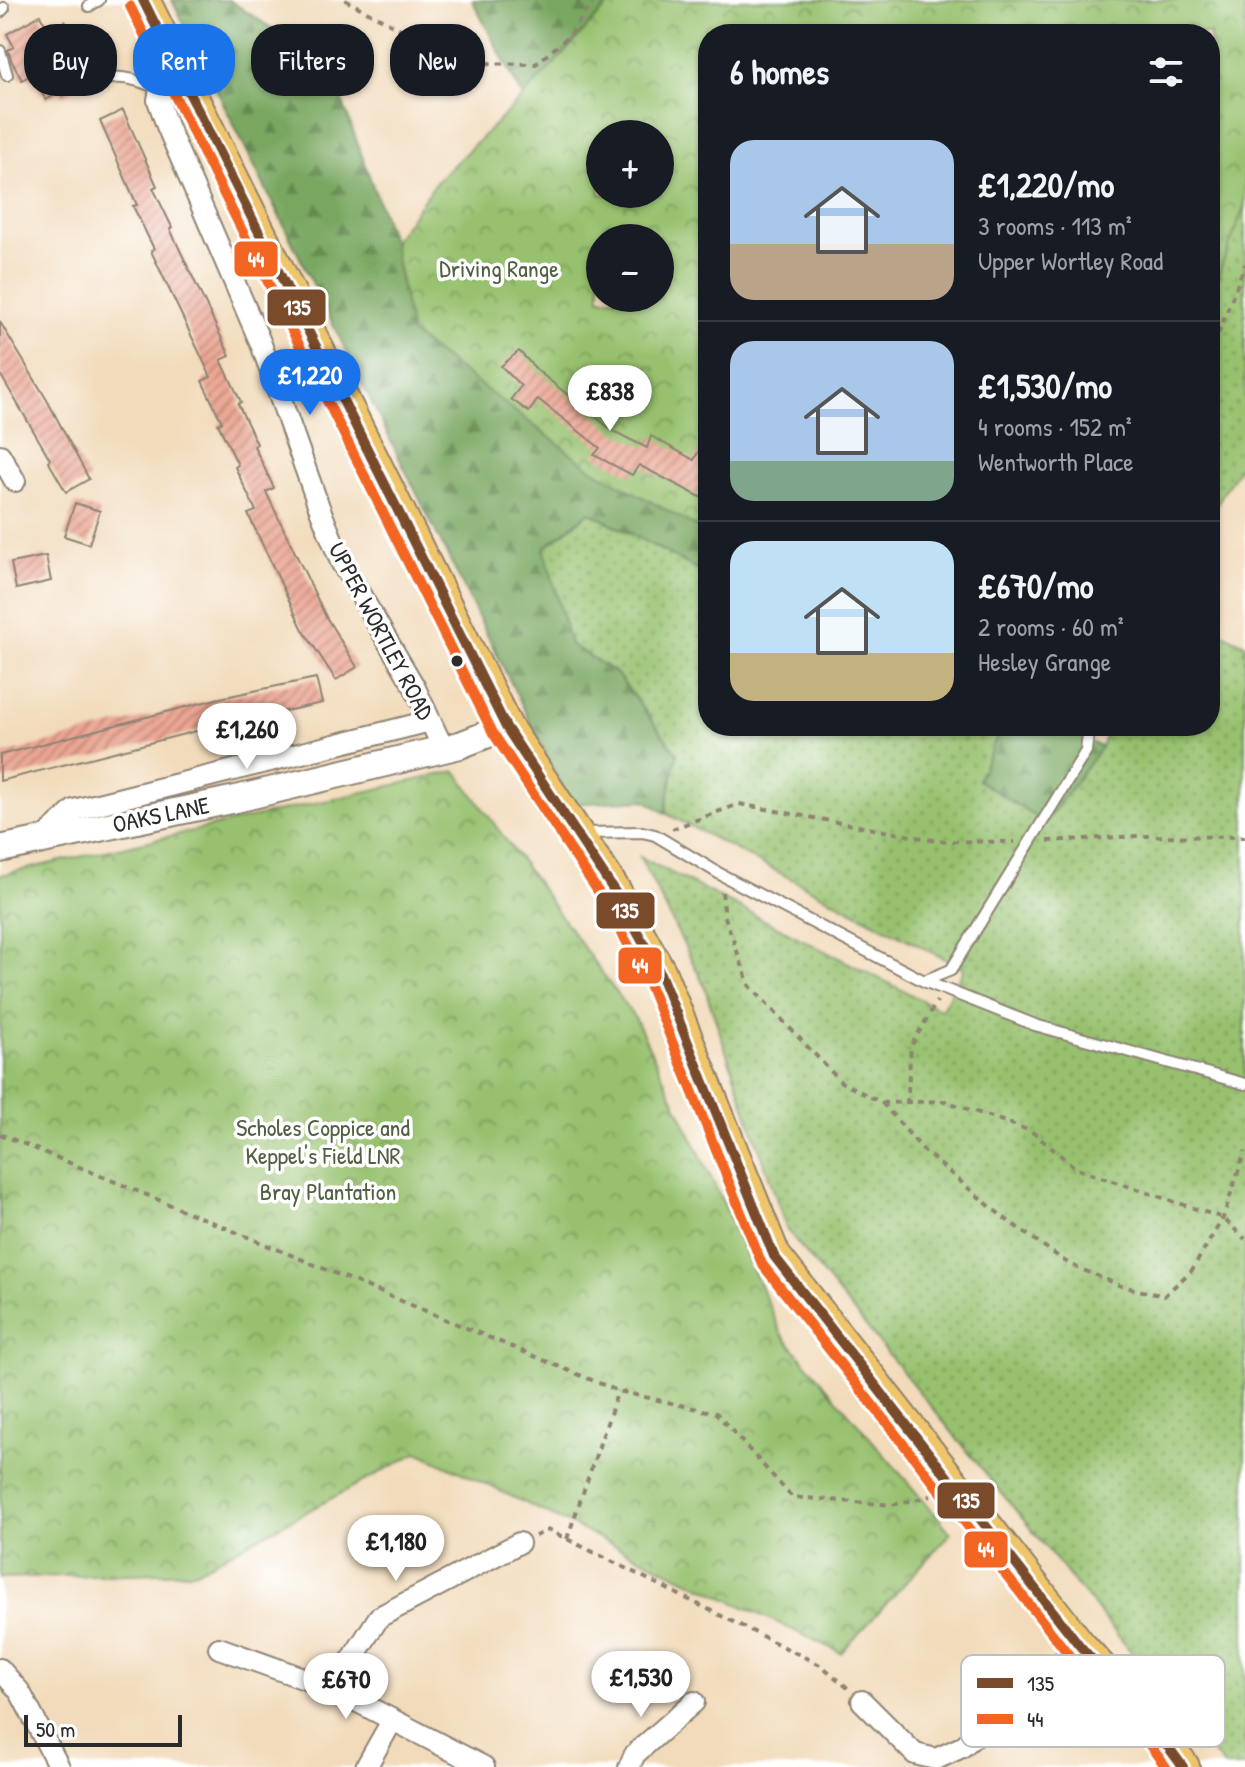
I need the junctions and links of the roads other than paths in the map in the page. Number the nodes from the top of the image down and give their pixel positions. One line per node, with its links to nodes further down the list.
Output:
1 (99, 0): 3 (lane)
2 (143, 0): 4 (main road, UPPER WORTLEY ROAD)
3 (89, 6)
4 (151, 24)
5 (0, 51): 6 (lane)
6 (7, 75)
7 (161, 96): 11 (street, UPPER WORTLEY ROAD)
8 (178, 96): 12 (main road, UPPER WORTLEY ROAD)
9 (0, 455): 10 (street)
10 (15, 481)
11 (430, 721): 14 (street, UPPER WORTLEY ROAD); 16 (street)
12 (506, 727): 14 (street, OAKS LANE); 15 (main road, UPPER WORTLEY ROAD)
13 (1088, 736): 18 (lane)
14 (443, 748): 16 (street, OAKS LANE)
15 (575, 834): 18 (lane); 21 (main road, UPPER WORTLEY ROAD)
16 (41, 841): 17 (street, OAKS LANE)
17 (0, 849)
18 (924, 981): 19 (lane)
19 (1245, 1084)
20 (519, 1543): 26 (street)
21 (1080, 1646): 23 (street); 24 (main road, UPPER WORTLEY ROAD)
22 (219, 1648): 26 (street)
23 (1069, 1655)
24 (1088, 1655)
25 (0, 1669): 32 (street)
26 (333, 1689): 29 (street)
27 (862, 1701): 30 (street)
28 (694, 1702): 35 (street)
29 (392, 1721): 33 (street); 34 (street)
30 (962, 1747)
31 (1168, 1747): 36 (main road, UPPER WORTLEY ROAD)
32 (59, 1767)
33 (366, 1767)
34 (484, 1767)
35 (629, 1767)
36 (1183, 1767)

